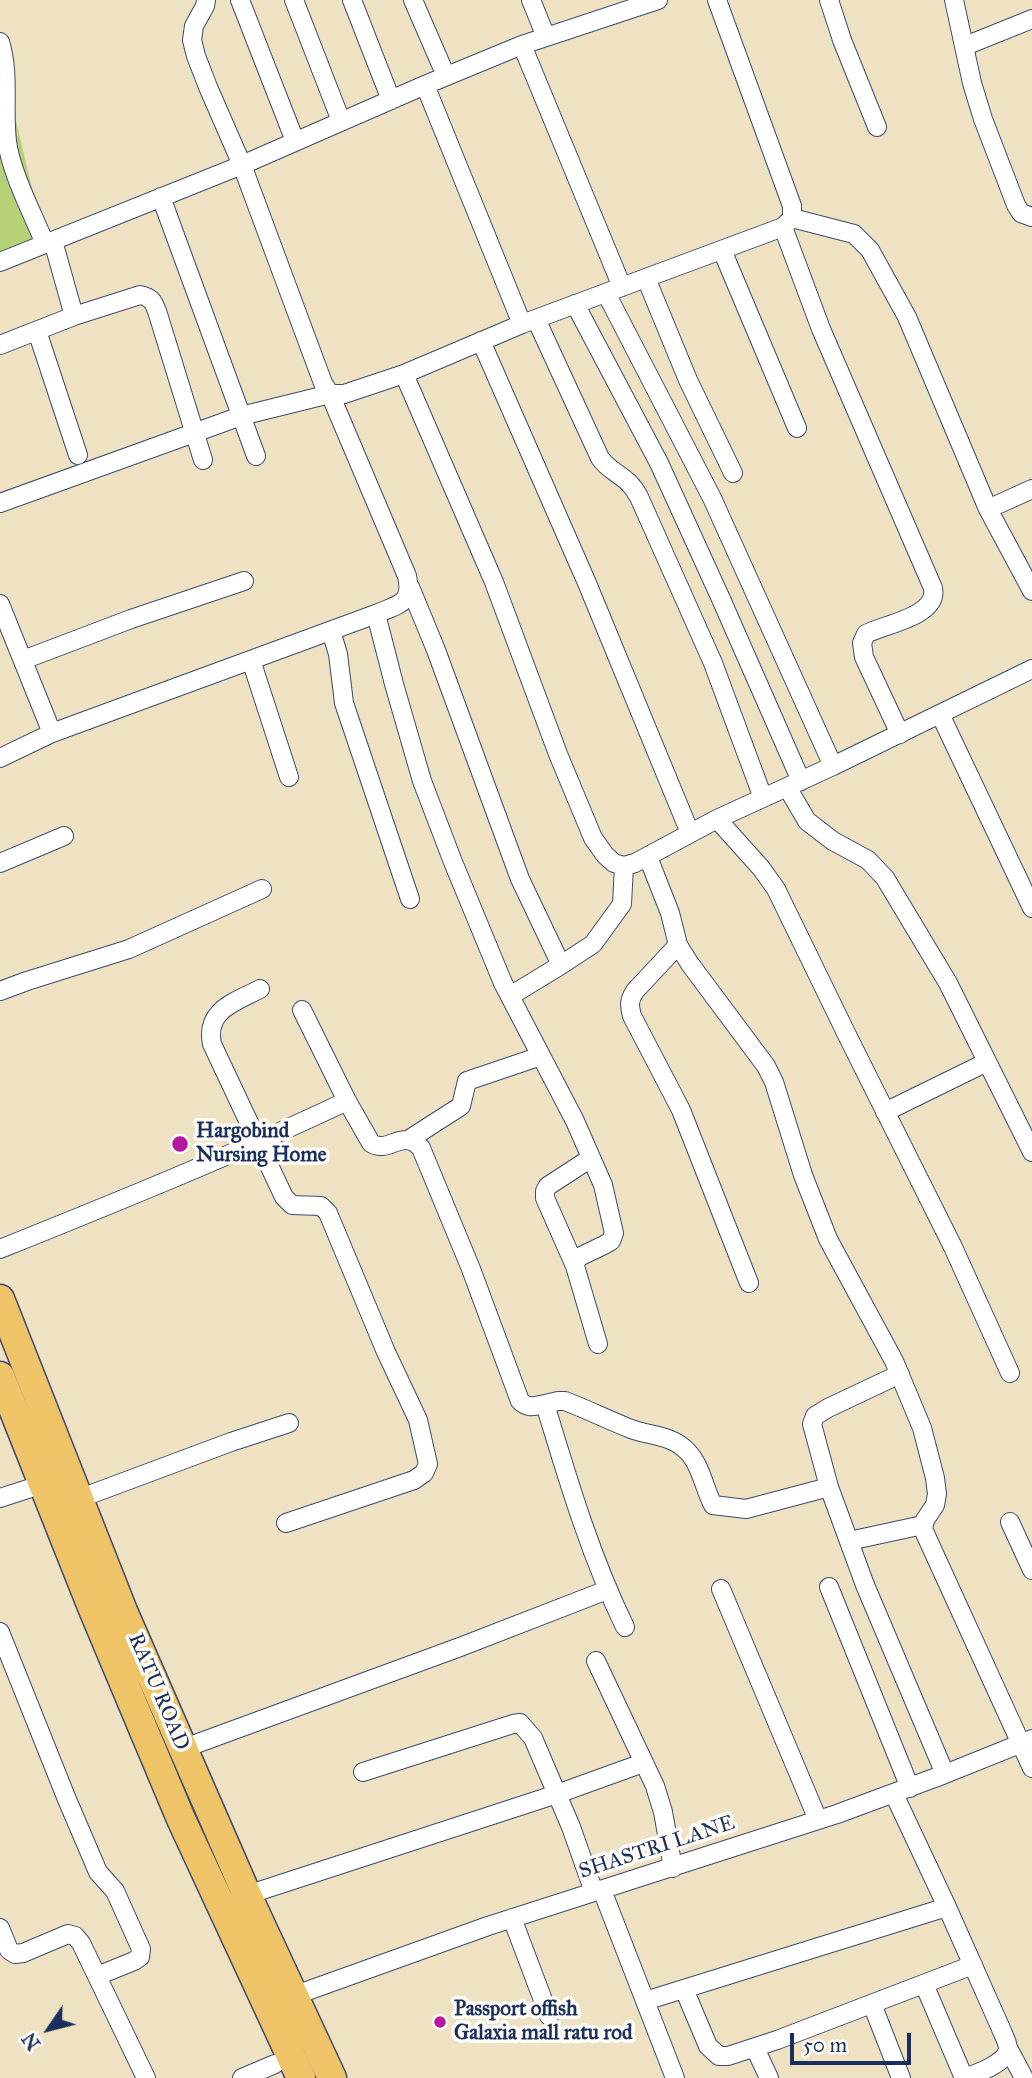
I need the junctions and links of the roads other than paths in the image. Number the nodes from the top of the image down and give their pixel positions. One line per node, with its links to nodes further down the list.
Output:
1 (240, 0): 21 (street)
2 (294, 0): 19 (street)
3 (352, 0): 18 (street)
4 (413, 0): 16 (street)
5 (531, 0): 12 (street)
6 (658, 0): 12 (street)
7 (717, 0): 25 (street)
8 (829, 0): 20 (street)
9 (954, 0): 15 (street)
10 (211, 2): 22 (street)
11 (1032, 19): 15 (street)
12 (546, 37): 14 (street)
13 (0, 42): 26 (street)
14 (522, 45): 16 (street); 30 (street)
15 (965, 46): 24 (street)
16 (446, 76): 17 (street)
17 (425, 85): 18 (street); 33 (street)
18 (391, 100): 19 (street)
19 (341, 121): 21 (street)
20 (877, 127)
21 (295, 141): 22 (street)
22 (242, 165): 23 (street); 38 (street)
23 (161, 197): 26 (street); 39 (street)
24 (1032, 217)
25 (788, 222): 27 (street); 48 (street); 60 (street)
26 (49, 243): 28 (street); 32 (street)
27 (722, 250): 29 (street); 40 (street)
28 (0, 262)
29 (646, 278): 30 (street); 45 (street)
30 (614, 290): 31 (street); 62 (street)
31 (575, 304): 33 (street); 64 (street)
32 (74, 316): 34 (street); 41 (street)
33 (529, 321): 35 (street); 65 (street)
34 (37, 331): 36 (street); 42 (street)
35 (481, 341): 37 (street); 67 (street)
36 (0, 345)
37 (404, 374): 38 (street); 71 (street)
38 (330, 394): 39 (street); 50 (street)
39 (242, 417): 41 (street); 43 (street)
40 (797, 428)
41 (195, 433): 44 (street); 47 (street)
42 (78, 455)
43 (256, 456)
44 (203, 460)
45 (733, 473)
46 (1032, 489): 48 (street)
47 (0, 503)
48 (988, 509): 51 (street)
49 (244, 582): 55 (street)
50 (410, 587): 53 (street); 76 (street)
51 (1032, 591)
52 (0, 604): 55 (street)
53 (376, 614): 54 (street); 79 (street)
54 (331, 631): 56 (street); 73 (street)
55 (23, 660): 59 (street)
56 (251, 660): 59 (street); 63 (street)
57 (1032, 670): 58 (street)
58 (940, 714): 60 (street); 74 (street)
59 (52, 733): 61 (street)
60 (900, 733): 62 (street)
61 (0, 758)
62 (833, 766): 64 (street)
63 (289, 777)
64 (794, 784): 65 (street); 82 (street)
65 (763, 798): 66 (street)
66 (717, 819): 67 (street); 84 (street)
67 (690, 833): 69 (street)
68 (64, 836): 70 (street)
69 (648, 857): 71 (street); 75 (street)
70 (0, 863)
71 (624, 866): 76 (street)
72 (262, 889): 78 (street)
73 (410, 899)
74 (1032, 908)
75 (678, 945): 91 (street); 96 (street)
76 (561, 965): 79 (street)
77 (260, 989): 86 (street)
78 (0, 991)
79 (510, 996): 81 (street)
80 (302, 1010): 83 (street)
81 (541, 1056): 85 (street); 88 (street)
82 (987, 1062): 84 (street); 87 (street)
83 (346, 1101): 85 (street); 86 (street)
84 (885, 1112): 95 (street)
85 (408, 1140): 99 (street)
86 (259, 1142): 89 (street); 107 (street)
87 (1032, 1152)
88 (591, 1158): 90 (street); 90 (street)
89 (0, 1249)
90 (575, 1266): 94 (street)
91 (749, 1283)
92 (0, 1299): 104 (main road, RATU ROAD)
93 (0, 1333): 146 (main road)
94 (598, 1344)
95 (1010, 1373)
96 (900, 1374): 101 (street); 105 (street)
97 (0, 1376): 145 (main road)
98 (0, 1404): 102 (main road, RATU ROAD)
99 (545, 1404): 101 (street); 112 (street)
100 (289, 1423): 104 (street)
101 (829, 1487): 108 (street)
102 (31, 1488): 103 (street); 142 (main road, RATU ROAD)
103 (0, 1498)
104 (78, 1499): 117 (main road, RATU ROAD)
105 (925, 1520): 108 (street); 116 (street)
106 (1010, 1522): 109 (street)
107 (286, 1523)
108 (849, 1541): 121 (street)
109 (1032, 1570)
110 (829, 1587): 122 (street)
111 (721, 1589): 124 (street)
112 (607, 1590): 113 (street); 117 (street)
113 (625, 1627)
114 (0, 1632): 133 (street)
115 (596, 1661): 118 (street)
116 (1026, 1742): 119 (street); 121 (street, SHASTRI LANE)
117 (183, 1749): 127 (main road, RATU ROAD)
118 (643, 1763): 123 (street); 125 (street)
119 (1032, 1768)
120 (363, 1772): 123 (street)
121 (945, 1774): 122 (street, SHASTRI LANE)
122 (902, 1791): 124 (street, SHASTRI LANE); 128 (street)
123 (557, 1794): 126 (street); 127 (street)
124 (818, 1820): 125 (street, SHASTRI LANE)
125 (673, 1868): 126 (street, SHASTRI LANE)
126 (598, 1891): 129 (street, SHASTRI LANE); 137 (street)
127 (247, 1895): 136 (main road, RATU ROAD)
128 (947, 1907): 132 (street); 135 (street)
129 (512, 1918): 136 (street, SHASTRI LANE); 139 (street)
130 (0, 1928): 131 (street)
131 (5, 1953): 133 (street)
132 (973, 1965): 134 (street); 141 (street)
133 (97, 1976): 143 (street)
134 (924, 1984): 138 (street); 151 (street)
135 (684, 1989): 137 (street); 140 (street)
136 (293, 1996): 147 (main road, RATU ROAD)
137 (645, 2001): 148 (street)
138 (872, 2004): 140 (street); 150 (street)
139 (549, 2016)
140 (755, 2048): 149 (street)
141 (1008, 2048): 151 (street); 152 (street)
142 (279, 2071): 144 (street)
143 (146, 2078)
144 (242, 2078)
145 (301, 2078)
146 (318, 2078)
147 (332, 2078)
148 (675, 2078)
149 (769, 2078)
150 (901, 2078)
151 (964, 2078)
152 (1024, 2078)

